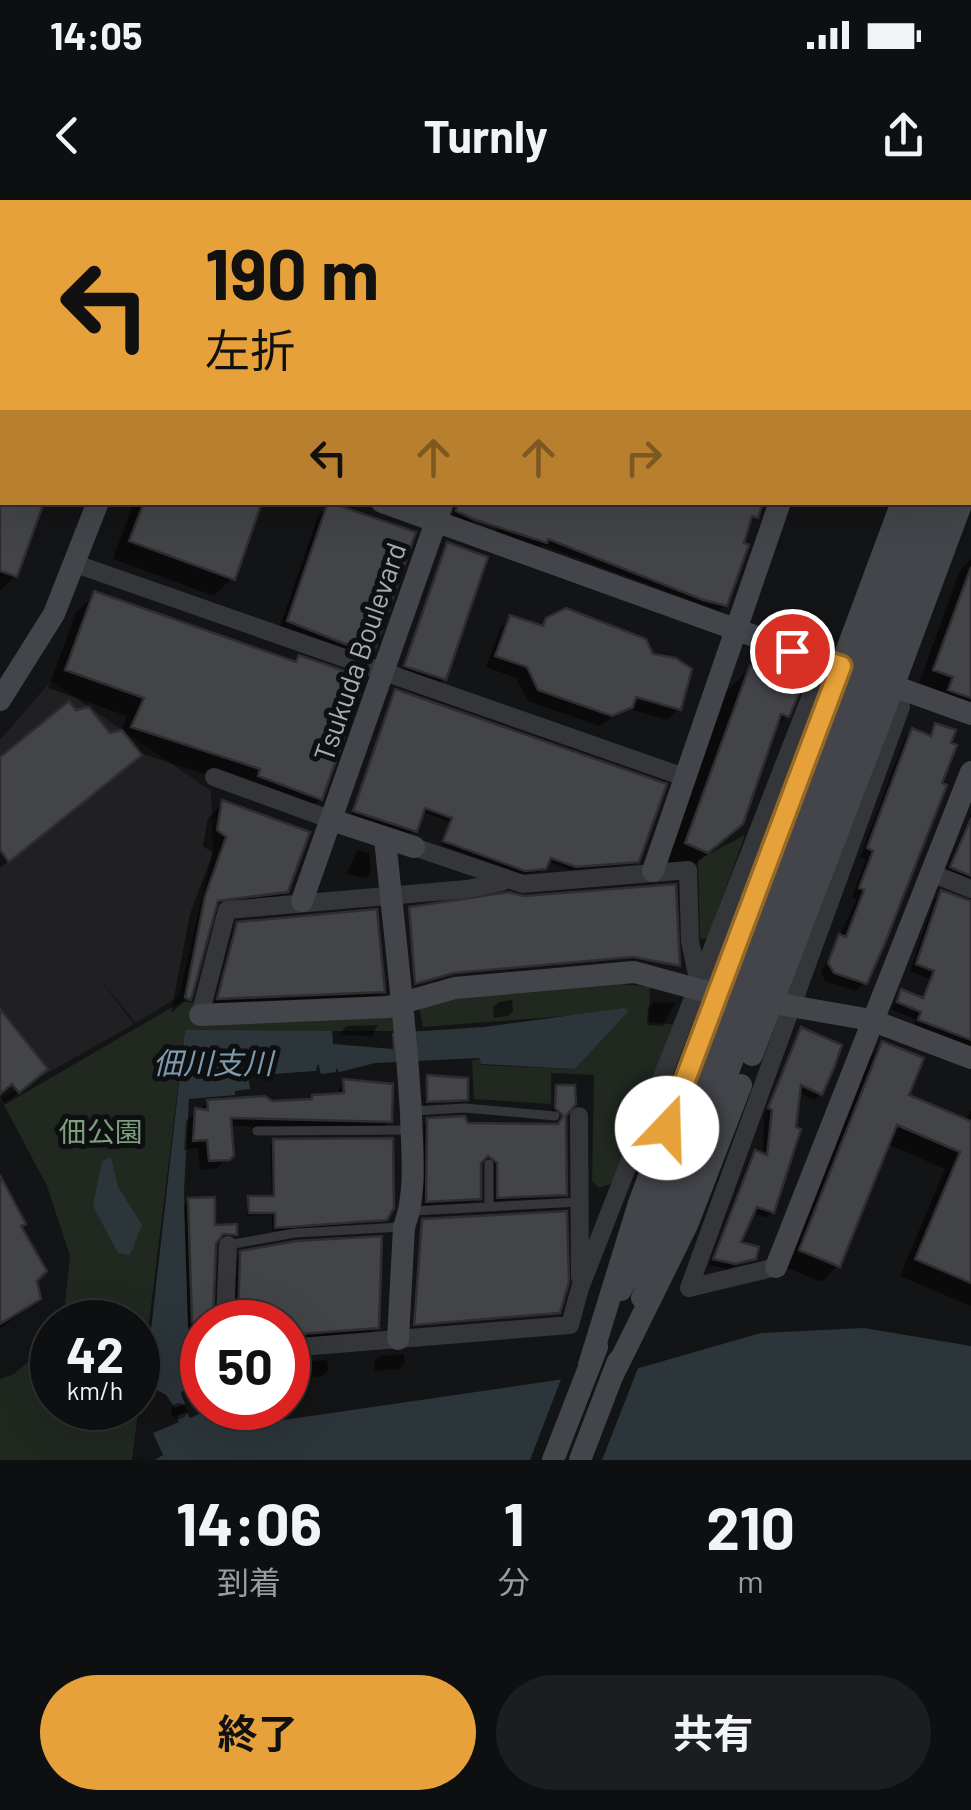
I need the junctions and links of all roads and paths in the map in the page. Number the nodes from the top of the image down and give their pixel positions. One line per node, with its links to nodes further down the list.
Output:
1 (97, 505): 9 (main road)
2 (399, 505): 8 (main road)
3 (779, 505): 10 (main road)
4 (901, 505): 11 (main road)
5 (921, 505): 48 (main road, bridge)
6 (943, 505): 49 (main road, bridge)
7 (961, 505): 13 (main road)
8 (440, 512): 10 (main road); 12 (main road, Tsukuda Boulevard)
9 (76, 564): 12 (street); 14 (main road)
10 (737, 630): 11 (main road); 18 (main road)
11 (841, 666): 13 (main road); 28 (street); 48 (main road, bridge)
12 (386, 673): 18 (street); 19 (main road, Tsukuda Boulevard)
13 (893, 686): 15 (main road); 29 (street); 49 (main road, bridge)
14 (0, 700)
15 (971, 714)
16 (971, 772): 23 (main road)
17 (214, 777): 19 (street)
18 (684, 777): 22 (main road)
19 (332, 820): 20 (main road); 27 (main road, Tsukuda Boulevard)
20 (385, 838): 21 (main road); 26 (main road)
21 (414, 847): 24 (street)
22 (653, 871): 24 (street); 28 (street)
23 (931, 873): 25 (street); 32 (main road)
24 (505, 881): 26 (street)
25 (971, 889)
26 (390, 894): 27 (street); 31 (main road)
27 (302, 901): 30 (street)
28 (700, 990): 29 (main road); 31 (main road); 44 (street)
29 (789, 1006): 32 (main road); 43 (street)
30 (200, 1014): 31 (main road)
31 (404, 1015): 36 (main road)
32 (871, 1020): 33 (main road); 43 (main road)
33 (971, 1058)
34 (555, 1116): 36 (lane)
35 (579, 1116): 39 (street)
36 (411, 1120): 37 (lane); 41 (main road)
37 (258, 1131)
38 (489, 1164): 40 (lane)
39 (579, 1202): 40 (lane); 44 (street)
40 (489, 1205): 41 (lane)
41 (408, 1219): 42 (lane); 46 (main road)
42 (228, 1245): 45 (street)
43 (776, 1267)
44 (580, 1288): 46 (street)
45 (226, 1300)
46 (398, 1339): 47 (street)
47 (310, 1346)
48 (589, 1366): 50 (main road)
49 (612, 1378): 51 (main road)
50 (553, 1460)
51 (580, 1460)

